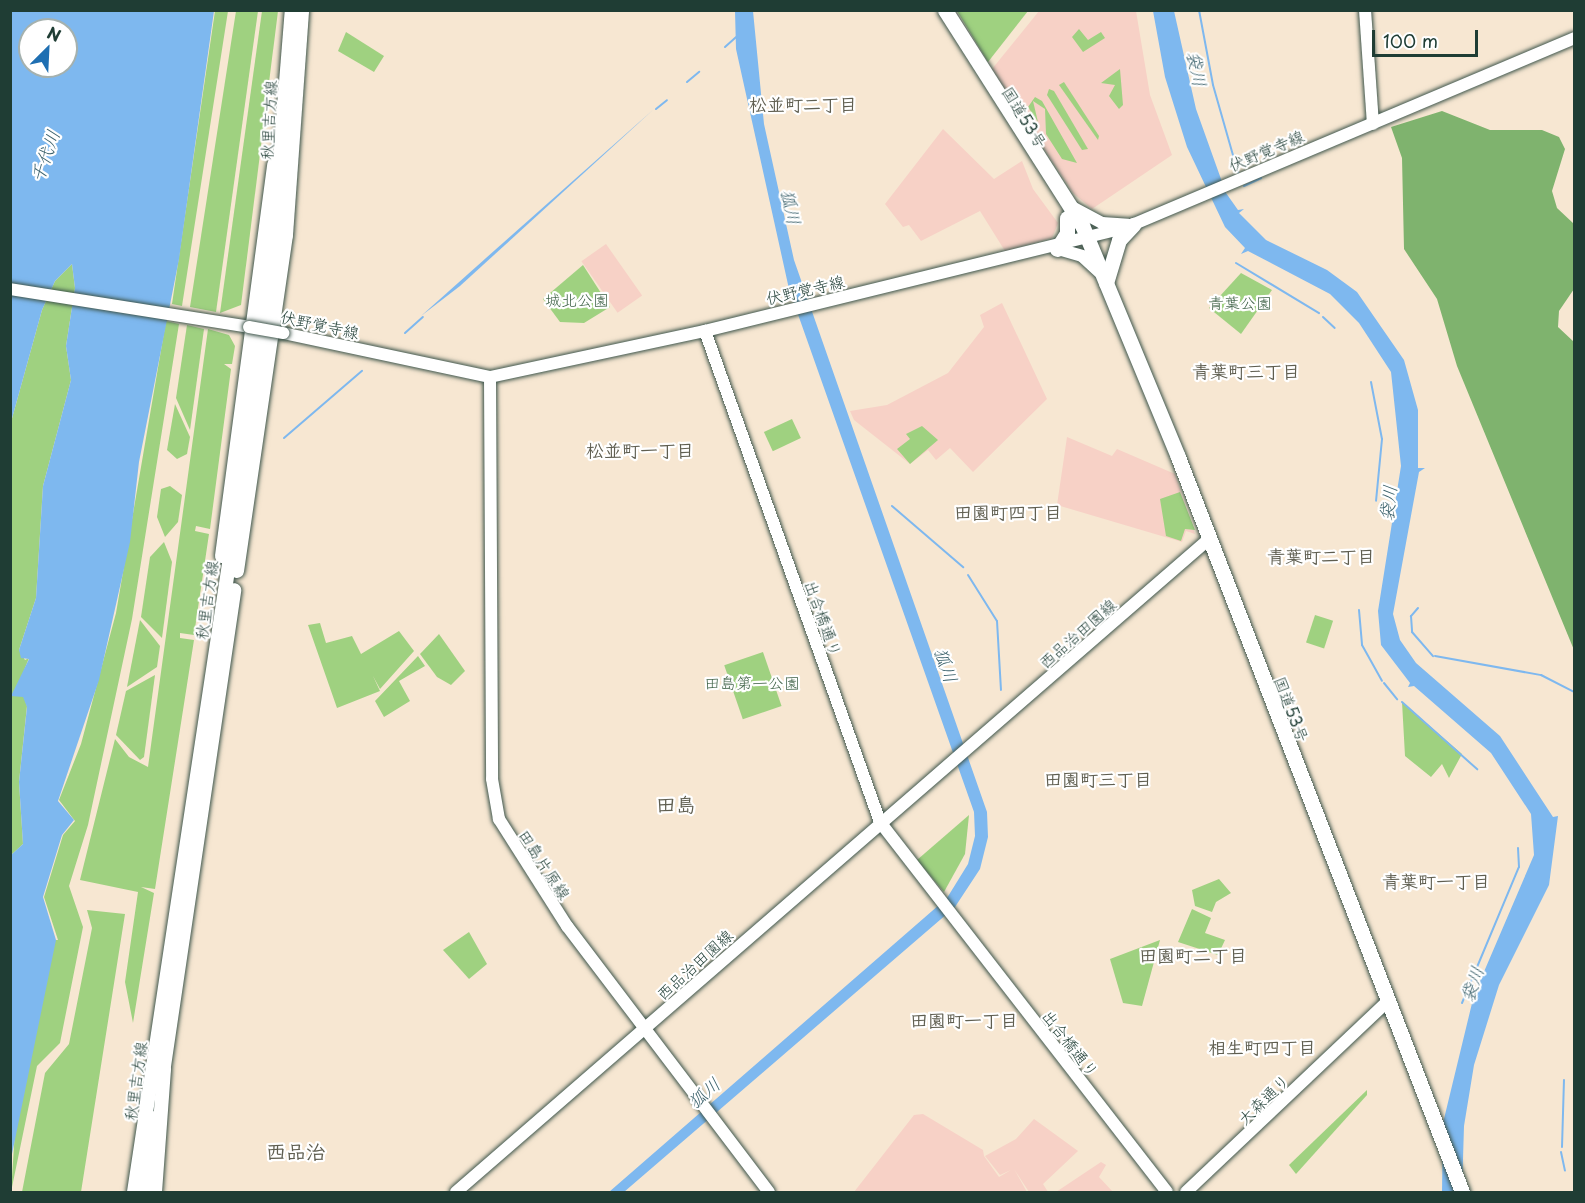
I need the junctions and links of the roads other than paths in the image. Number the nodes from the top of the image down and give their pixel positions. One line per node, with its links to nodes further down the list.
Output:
1 (292, 10): 6 (main road, 秋里吉方線)
2 (302, 10): 6 (main road, 秋里吉方線)
3 (935, 10): 9 (highway, 国道53号)
4 (945, 10): 9 (highway, 国道53号)
5 (1365, 10): 8 (main road)
6 (295, 38): 15 (main road); 17 (main road); 20 (main road, 秋里吉方線); 21 (main road, 秋里吉方線)
7 (1575, 38): 8 (main road, 伏野覚寺線)
8 (1373, 124): 10 (main road, 伏野覚寺線)
9 (1069, 212): 10 (main road); 11 (highway, 国道53号); 12 (highway)
10 (1133, 225): 11 (main road, 伏野覚寺線); 13 (highway)
11 (1088, 239): 12 (main road, 伏野覚寺線); 13 (highway, 国道53号)
12 (1057, 249): 13 (main road); 16 (main road, 伏野覚寺線)
13 (1107, 283): 19 (highway, 国道53号)
14 (10, 289): 15 (main road, 伏野覚寺線)
15 (249, 327): 17 (main road, 伏野覚寺線, bridge); 21 (main road)
16 (705, 331): 18 (main road, 伏野覚寺線); 22 (main road, 出合橋通り)
17 (291, 335): 18 (main road, 伏野覚寺線); 20 (main road)
18 (490, 376): 24 (main road, 田島片原線)
19 (1208, 540): 22 (main road, 西品治田園線); 23 (highway, 国道53号)
20 (234, 588): 26 (main road, 秋里吉方線)
21 (221, 612): 25 (main road, 秋里吉方線)
22 (880, 822): 24 (main road, 西品治田園線); 33 (main road, 出合橋通り)
23 (1386, 1002): 34 (main road, 大森通り); 35 (highway, 国道53号)
24 (646, 1029): 31 (main road, 西品治田園線); 32 (main road, 田島片原線)
25 (159, 1037): 27 (main road); 28 (main road, 秋里吉方線)
26 (164, 1068): 29 (main road, 秋里吉方線); 30 (main road)
27 (126, 1192)
28 (135, 1192)
29 (145, 1192)
30 (155, 1192)
31 (456, 1192)
32 (769, 1192)
33 (1167, 1192)
34 (1186, 1192)
35 (1462, 1192)

